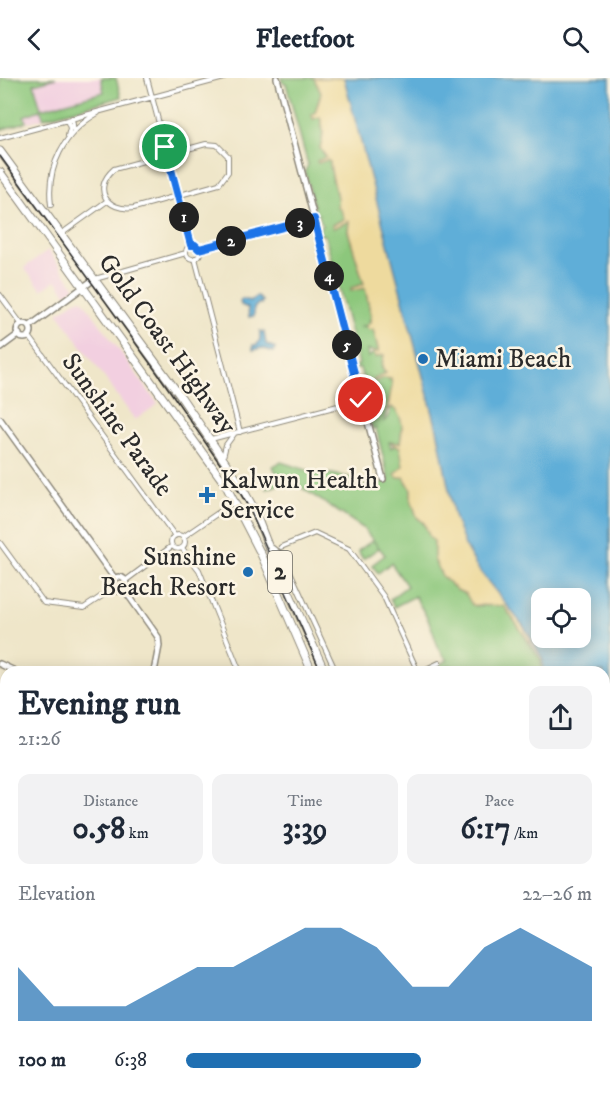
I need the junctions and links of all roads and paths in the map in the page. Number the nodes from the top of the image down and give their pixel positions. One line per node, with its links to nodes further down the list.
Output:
1 (147, 78): 4 (street)
2 (224, 78): 4 (street)
3 (277, 78): 16 (street)
4 (152, 96): 5 (street); 11 (street)
5 (107, 109): 6 (street); 7 (street)
6 (69, 119): 7 (street); 8 (street); 9 (street)
7 (74, 133): 9 (street)
8 (0, 138)
9 (67, 139): 15 (street)
10 (0, 151): 17 (highway, Gold Coast Highway / 2)
11 (166, 154): 13 (street); 13 (street); 14 (street)
12 (0, 172): 23 (highway, Gold Coast Highway / 2)
13 (178, 196): 14 (street); 18 (street)
14 (107, 201): 17 (street)
15 (51, 205)
16 (314, 219): 19 (street); 30 (street)
17 (61, 235): 22 (highway, Gold Coast Highway / 2)
18 (191, 245): 19 (street); 20 (street)
19 (199, 249): 21 (street)
20 (186, 253): 21 (street); 22 (street)
21 (195, 258): 32 (street)
22 (93, 280): 23 (street); 34 (highway, Gold Coast Highway / 2)
23 (83, 288): 26 (street); 37 (highway, Gold Coast Highway / 2)
24 (0, 295): 25 (street)
25 (21, 325): 26 (street); 27 (street)
26 (30, 326): 28 (street)
27 (19, 334): 28 (street); 29 (street)
28 (28, 336): 38 (street, Sunshine Parade)
29 (0, 348)
30 (361, 400): 32 (street); 36 (street)
31 (0, 419): 45 (street)
32 (242, 432): 33 (street)
33 (234, 434): 34 (street); 35 (street)
34 (210, 440): 35 (highway, Gold Coast Highway / 2)
35 (223, 457): 41 (highway, Gold Coast Highway / 2)
36 (383, 479)
37 (235, 501): 39 (street); 52 (highway, Gold Coast Highway / 2)
38 (174, 536): 39 (street); 42 (street)
39 (183, 537): 44 (street)
40 (0, 543): 47 (street)
41 (267, 543): 53 (highway, Gold Coast Highway / 2); 54 (street)
42 (172, 546): 44 (street); 46 (street)
43 (281, 547): 55 (street)
44 (182, 548): 51 (street)
45 (115, 579): 46 (street); 47 (street)
46 (125, 581): 48 (street)
47 (114, 588): 48 (street)
48 (124, 589): 50 (street)
49 (439, 663): 56 (street)
50 (155, 666)
51 (238, 666)
52 (309, 666)
53 (323, 666)
54 (333, 666)
55 (416, 666)
56 (433, 666)

